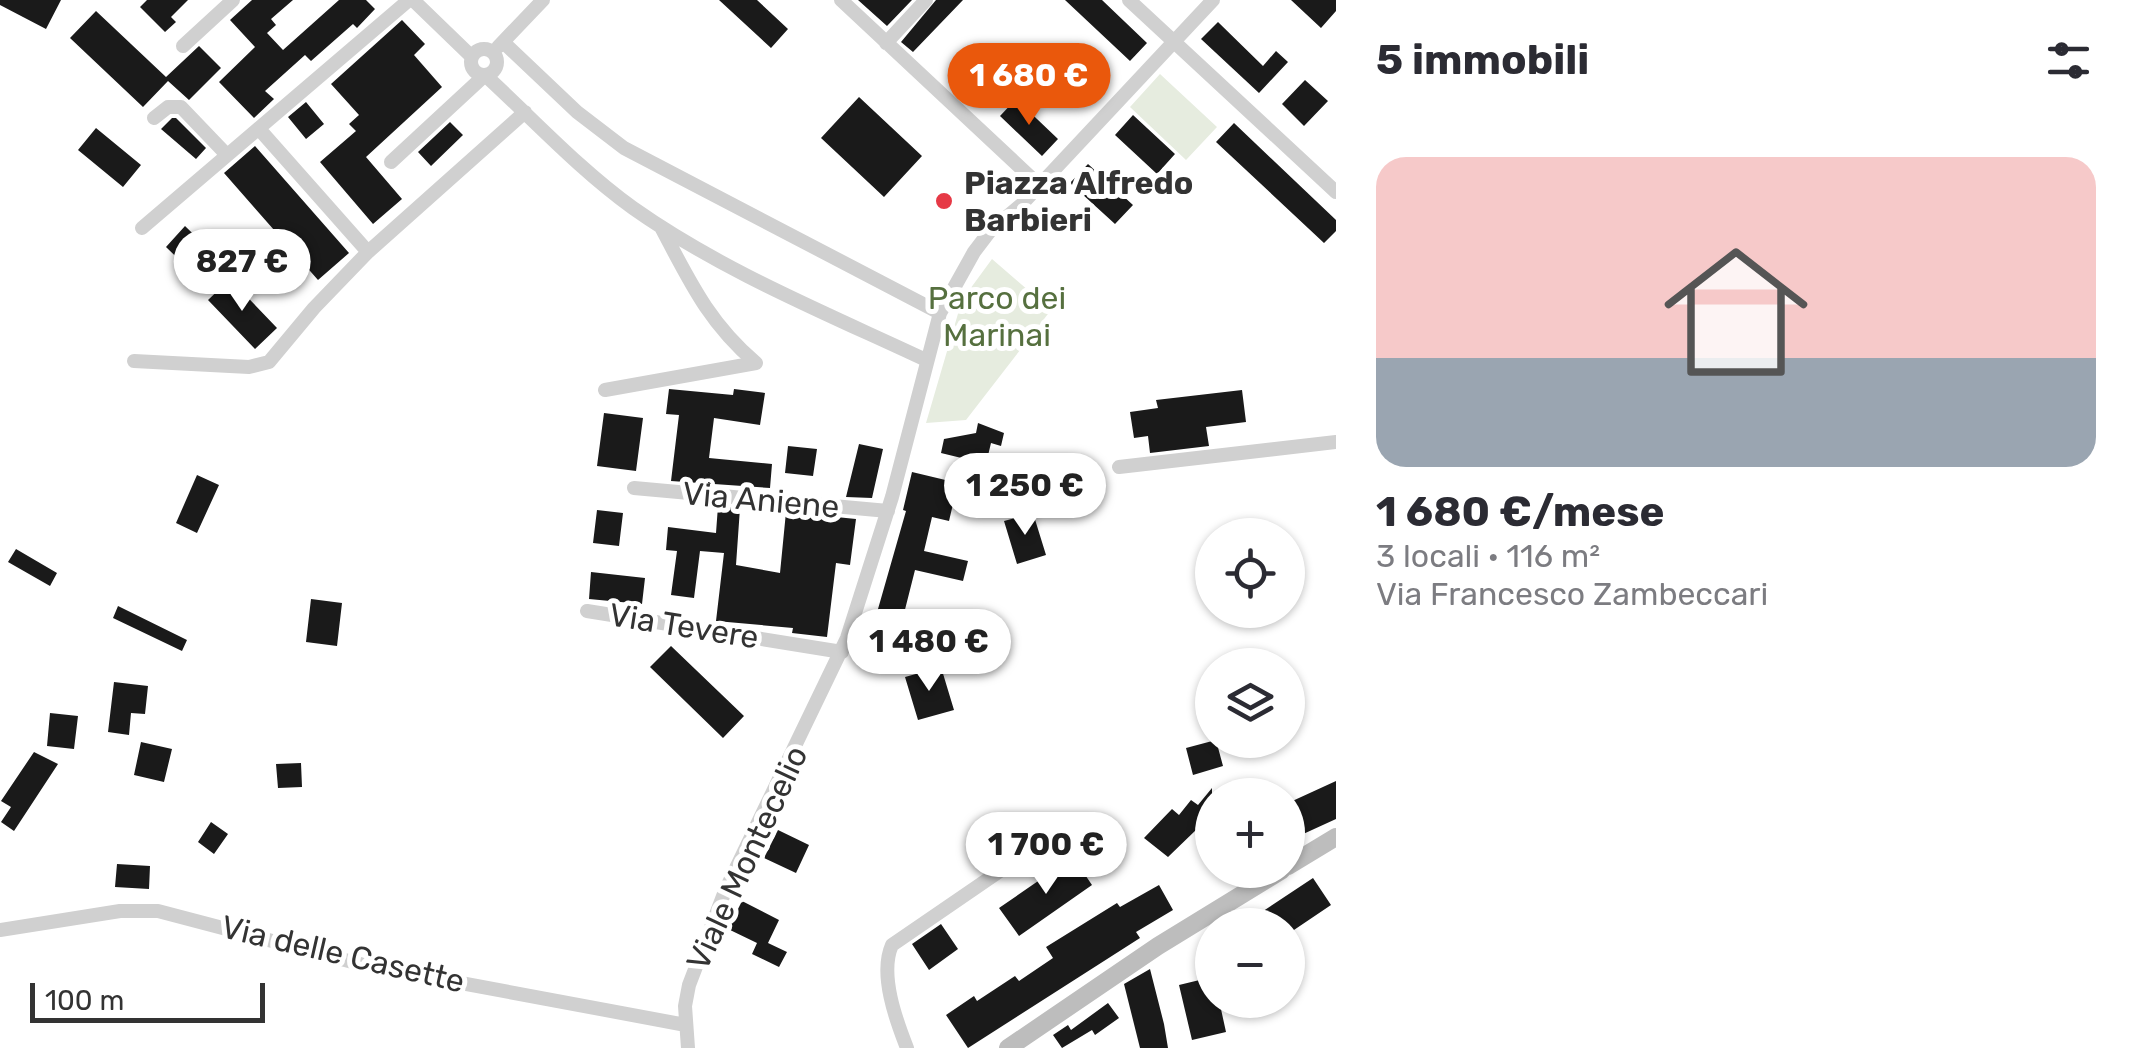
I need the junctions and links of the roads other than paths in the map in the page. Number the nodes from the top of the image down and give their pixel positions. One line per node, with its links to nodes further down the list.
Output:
1 (233, 0): 10 (street)
2 (411, 0): 12 (street); 16 (street)
3 (543, 0): 11 (street)
4 (842, 0): 9 (street)
5 (926, 0): 9 (street)
6 (1129, 0): 8 (street)
7 (1213, 0): 8 (street, Viale Montecelio)
8 (1173, 42): 19 (street, Viale Montecelio); 20 (street)
9 (886, 43): 19 (street)
10 (183, 46)
11 (498, 47): 12 (street); 13 (street); 24 (street)
12 (472, 57): 13 (street)
13 (484, 75): 14 (street); 18 (street)
14 (525, 112): 21 (street); 23 (street)
15 (154, 118): 17 (street)
16 (260, 130): 17 (street); 23 (street)
17 (226, 154): 22 (street)
18 (392, 162)
19 (1039, 185): 24 (street, Viale Montecelio)
20 (1336, 192)
21 (660, 226): 25 (street); 27 (street)
22 (142, 228)
23 (368, 252): 26 (street)
24 (940, 313): 25 (street, Viale Montecelio)
25 (926, 360): 31 (street, Viale Montecelio)
26 (134, 362)
27 (605, 390)
28 (1336, 442): 29 (street)
29 (1119, 467)
30 (634, 488): 31 (street, Via Aniene)
31 (888, 511): 33 (street, Viale Montecelio)
32 (586, 611): 33 (street, Via Tevere)
33 (842, 652): 39 (street, Viale Montecelio)
34 (1051, 836): 41 (street)
35 (1336, 837): 36 (main road)
36 (1305, 856)
37 (1252, 888): 42 (main road)
38 (0, 930): 39 (street, Via delle Casette)
39 (686, 1024): 40 (street, Viale Montecelio)
40 (688, 1048)
41 (908, 1048)
42 (1008, 1048)

